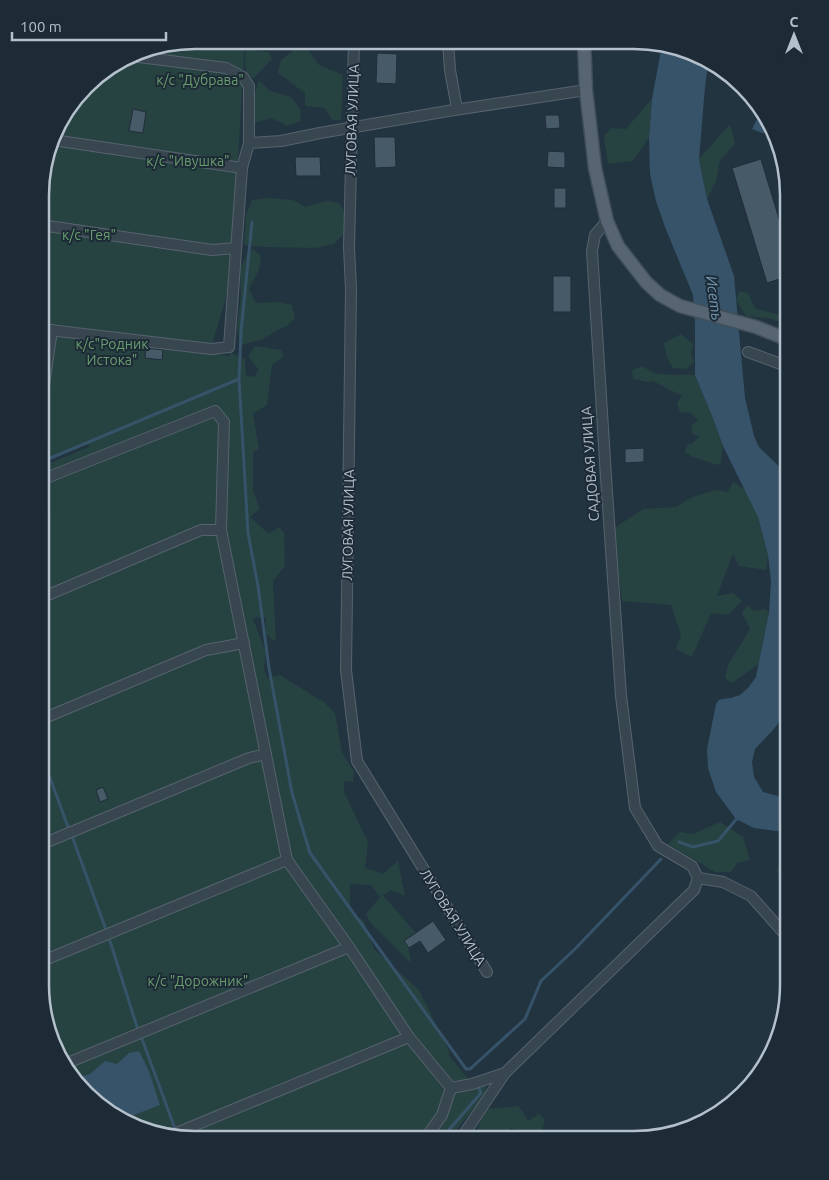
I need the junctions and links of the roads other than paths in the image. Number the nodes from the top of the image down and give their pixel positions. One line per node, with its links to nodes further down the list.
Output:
1 (354, 49): 7 (street, ЛУГОВАЯ УЛИЦА)
2 (449, 49): 6 (street)
3 (584, 49): 5 (main road)
4 (146, 58): 9 (street)
5 (586, 90): 6 (street); 11 (main road)
6 (456, 109): 7 (street)
7 (352, 127): 9 (street); 30 (street, ЛУГОВАЯ УЛИЦА)
8 (59, 141): 10 (street)
9 (249, 143): 10 (street)
10 (242, 168): 13 (street)
11 (607, 221): 15 (main road); 26 (street, САДОВАЯ УЛИЦА)
12 (49, 226): 13 (street)
13 (236, 248): 14 (street)
14 (49, 330)
15 (780, 336)
16 (748, 352): 17 (street)
17 (780, 364)
18 (49, 477): 19 (street)
19 (221, 530): 20 (street); 21 (street)
20 (49, 595)
21 (244, 643): 22 (street); 23 (street)
22 (49, 716)
23 (266, 754): 24 (street); 25 (street)
24 (49, 840)
25 (287, 860): 28 (street); 29 (street)
26 (698, 878): 27 (street); 33 (street)
27 (780, 929)
28 (349, 947): 31 (street); 32 (street)
29 (49, 958)
30 (487, 972)
31 (410, 1037): 34 (street); 35 (street)
32 (71, 1062)
33 (505, 1073): 34 (street); 37 (street)
34 (450, 1088): 36 (street)
35 (183, 1130)
36 (431, 1131)
37 (466, 1131)

